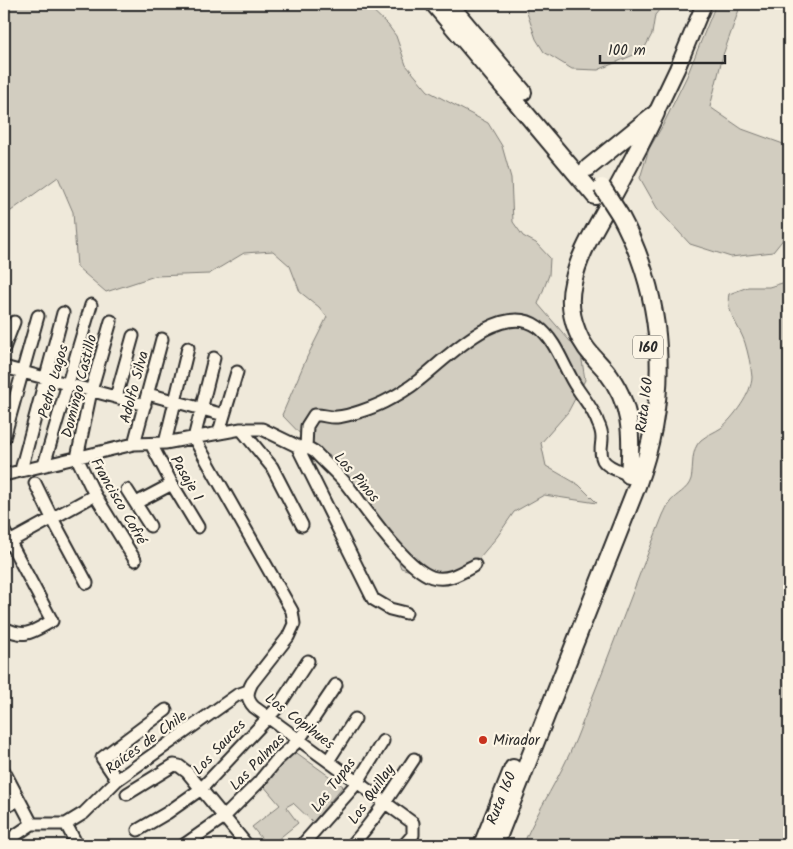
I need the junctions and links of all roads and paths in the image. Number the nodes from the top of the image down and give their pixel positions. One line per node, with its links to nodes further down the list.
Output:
1 (434, 4): 6 (highway, Ruta 160 / 160)
2 (449, 4): 5 (highway, Ruta 160 / 160)
3 (704, 4): 4 (main road)
4 (656, 113): 5 (highway); 42 (highway)
5 (588, 168): 6 (highway, Ruta 160 / 160)
6 (598, 192): 7 (highway, Ruta 160 / 160)
7 (616, 220): 42 (highway, Ruta 160 / 160); 89 (highway, Ruta 160 / 160)
8 (91, 305): 22 (street, Pedro Lagos)
9 (63, 313): 21 (street)
10 (38, 316): 19 (street)
11 (111, 321): 23 (street, Domingo Castillo)
12 (14, 322): 15 (street)
13 (133, 336): 25 (street)
14 (162, 339): 24 (street, Adolfo Silva)
15 (4, 348)
16 (188, 348): 26 (street)
17 (214, 358): 28 (street)
18 (4, 367): 19 (street)
19 (22, 372): 21 (street); 32 (street)
20 (237, 372): 29 (street)
21 (46, 378): 22 (street); 40 (street)
22 (68, 384): 23 (street); 39 (street, Pedro Lagos)
23 (91, 390): 25 (street); 38 (street, Domingo Castillo)
24 (148, 394): 26 (street); 27 (street, Adolfo Silva)
25 (116, 397): 27 (street)
26 (174, 401): 28 (street); 34 (street)
27 (144, 405): 35 (street, Adolfo Silva)
28 (200, 408): 29 (street); 33 (street)
29 (224, 415): 31 (street)
30 (241, 429): 31 (street, Los Pinos); 37 (street, Los Pinos); 49 (street)
31 (219, 432): 33 (street, Los Pinos)
32 (4, 438)
33 (194, 438): 34 (street, Los Pinos); 61 (street, Los Copihues)
34 (165, 443): 36 (street, Los Pinos)
35 (134, 444): 36 (street, Los Pinos); 38 (street, Los Pinos)
36 (150, 444): 44 (street, Pasaje 1)
37 (301, 447): 42 (street); 55 (street, Los Pinos); 57 (street)
38 (77, 458): 39 (street, Los Pinos); 46 (street, Francisco Cofré)
39 (44, 465): 40 (street, Los Pinos)
40 (21, 470): 41 (street, Los Pinos)
41 (4, 475)
42 (629, 475): 88 (highway, Ruta 160 / 160)
43 (35, 483): 48 (street)
44 (172, 484): 47 (street); 51 (street, Pasaje 1)
45 (127, 490): 47 (street)
46 (95, 495): 48 (street); 54 (street, Francisco Cofré)
47 (136, 504): 50 (street)
48 (52, 518): 53 (street); 56 (street)
49 (302, 525)
50 (150, 526)
51 (198, 526)
52 (4, 531): 53 (street)
53 (7, 544): 58 (street)
54 (135, 560)
55 (475, 565)
56 (87, 583)
57 (406, 613)
58 (4, 628)
59 (308, 662): 63 (street, Los Sauces)
60 (336, 685): 65 (street, Las Palmas)
61 (248, 691): 63 (street, Los Copihues); 70 (street, Raíces de Chile)
62 (166, 710): 70 (street)
63 (268, 717): 65 (street, Los Copihues); 72 (street, Los Sauces)
64 (355, 719): 68 (street)
65 (299, 740): 68 (street, Los Copihues); 77 (street, Las Palmas)
66 (384, 740): 71 (street, Las Tupas)
67 (414, 759): 75 (street, Los Quillay)
68 (328, 761): 71 (street, Los Copihues)
69 (4, 771): 74 (street)
70 (116, 780): 79 (street, Raíces de Chile)
71 (357, 783): 75 (street, Los Copihues); 85 (street, Las Tupas)
72 (201, 789): 73 (street); 77 (street, Los Sauces); 80 (street)
73 (127, 794)
74 (18, 800): 76 (street); 78 (street)
75 (385, 804): 86 (street, Los Quillay); 87 (street, Los Copihues)
76 (4, 808)
77 (224, 817): 83 (street, Las Palmas); 84 (street, Los Sauces)
78 (32, 824): 79 (street); 81 (street)
79 (66, 824): 82 (street)
80 (138, 830)
81 (4, 843)
82 (77, 845)
83 (184, 845)
84 (247, 845)
85 (302, 845)
86 (352, 845)
87 (404, 845)
88 (482, 845)
89 (495, 845)

